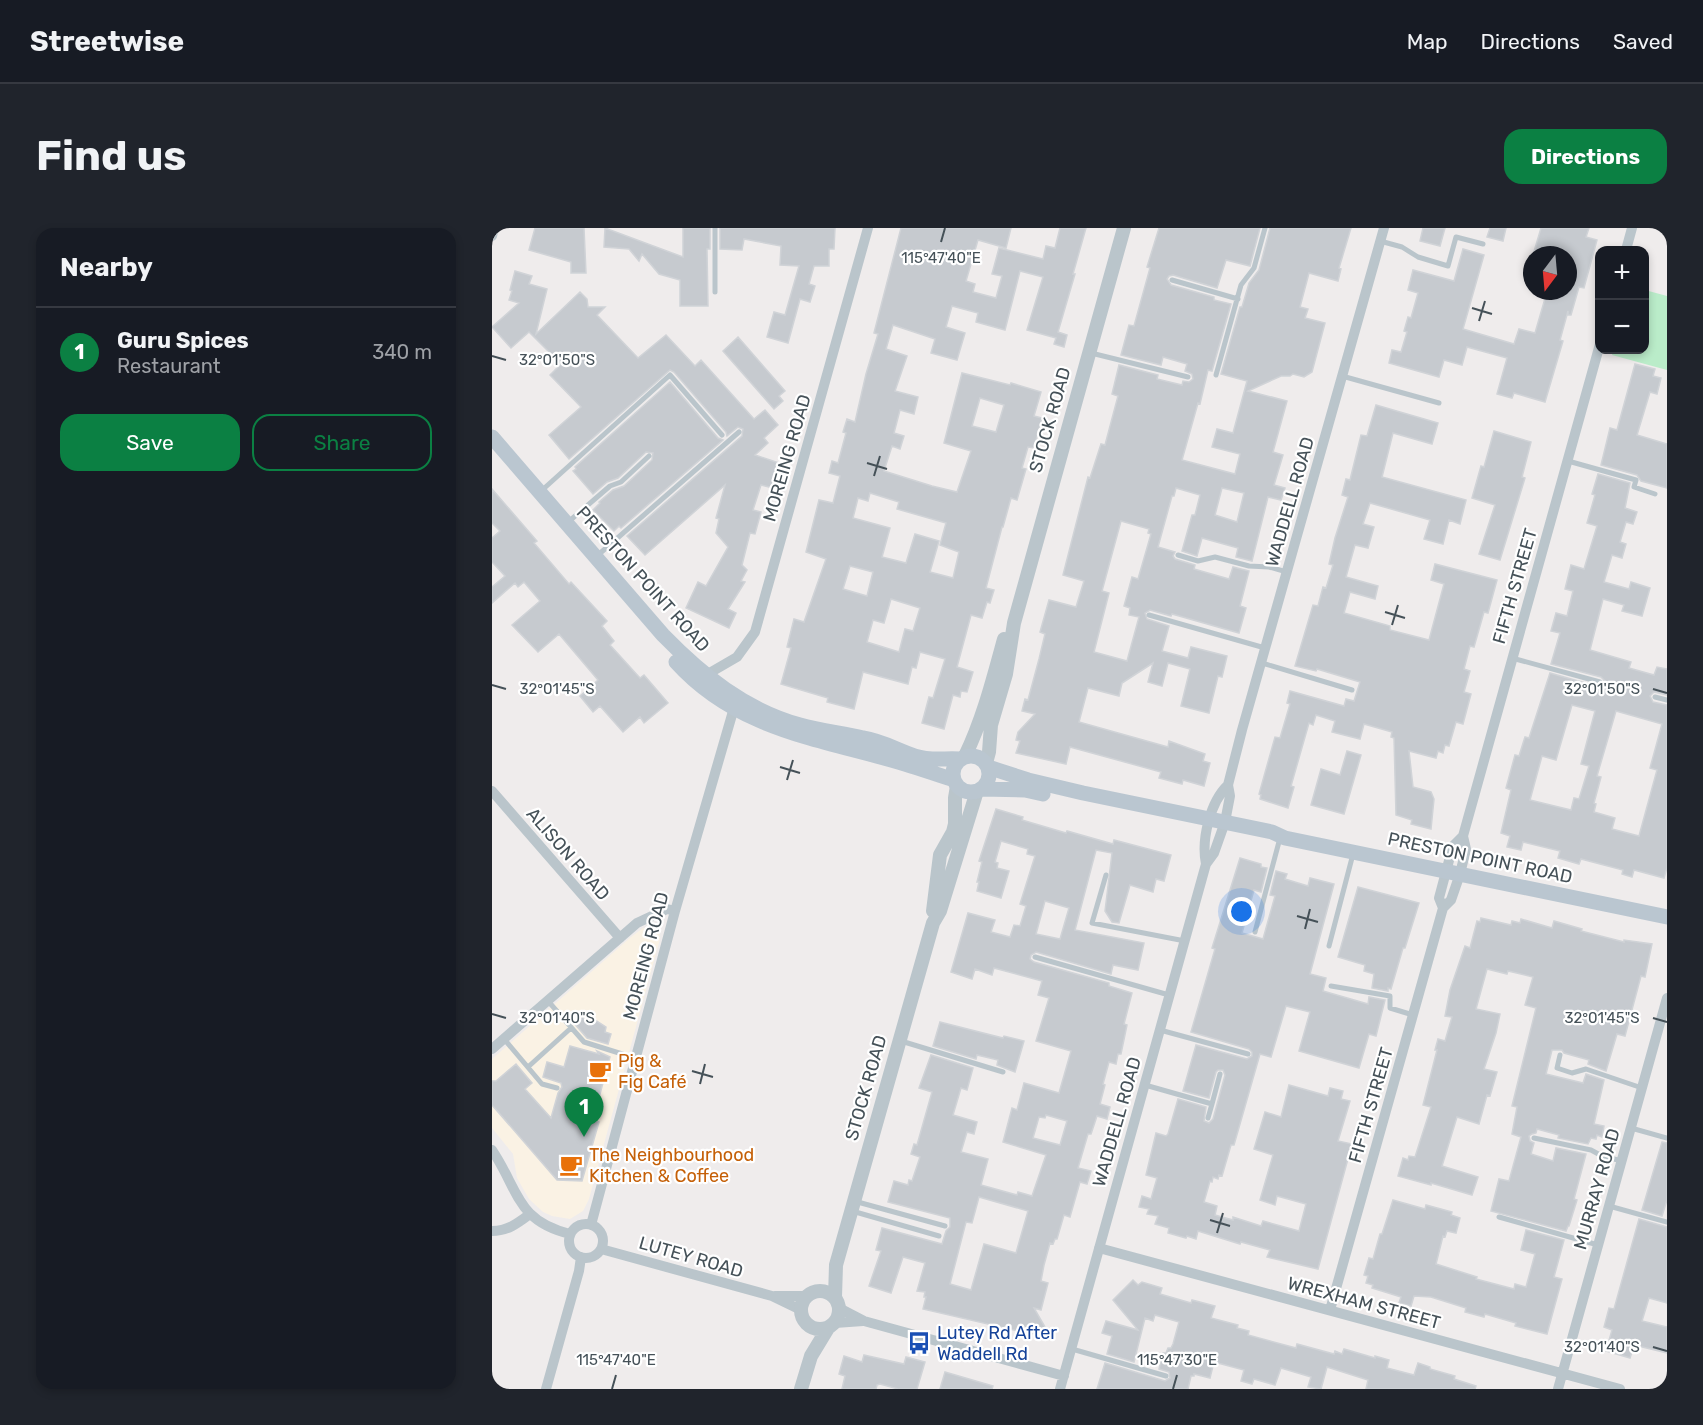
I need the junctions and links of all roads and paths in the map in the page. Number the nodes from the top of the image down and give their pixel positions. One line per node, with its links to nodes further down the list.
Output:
1 (494, 228): 8 (street)
2 (715, 228): 13 (lane)
3 (868, 228): 38 (street, MOREING ROAD)
4 (1124, 228): 15 (street, STOCK ROAD)
5 (1265, 228): 14 (lane)
6 (1384, 228): 9 (street, WADDELL ROAD)
7 (1632, 228): 11 (street)
8 (492, 236)
9 (1380, 241): 10 (lane); 18 (street, WADDELL ROAD)
10 (1483, 244)
11 (1627, 246)
12 (1172, 280): 14 (lane)
13 (715, 292)
14 (1238, 299): 17 (lane)
15 (1089, 352): 19 (lane); 34 (street, STOCK ROAD)
16 (1596, 354): 26 (street, FIFTH STREET)
17 (1216, 375)
18 (1342, 376): 20 (lane); 32 (street, WADDELL ROAD)
19 (1188, 377)
20 (1439, 403)
21 (739, 432): 31 (lane)
22 (722, 435): 27 (lane)
23 (492, 437): 27 (main road, PRESTON POINT ROAD)
24 (492, 452): 43 (main road, PRESTON POINT ROAD)
25 (649, 456): 29 (lane)
26 (1567, 461): 28 (lane); 36 (street, FIFTH STREET)
27 (540, 492): 29 (main road, PRESTON POINT ROAD)
28 (1655, 494)
29 (567, 523): 31 (main road, PRESTON POINT ROAD)
30 (1178, 555): 32 (lane)
31 (596, 557): 38 (main road, PRESTON POINT ROAD)
32 (1287, 572): 35 (street, WADDELL ROAD)
33 (1149, 615): 35 (lane)
34 (1014, 623): 44 (street, STOCK ROAD); 45 (street, STOCK ROAD)
35 (1266, 648): 37 (street, WADDELL ROAD)
36 (1512, 658): 39 (lane); 52 (street, FIFTH STREET)
37 (1261, 663): 40 (lane); 49 (street, WADDELL ROAD)
38 (706, 675): 43 (main road, PRESTON POINT ROAD)
39 (1600, 682)
40 (1352, 690)
41 (1655, 697): 42 (lane)
42 (1667, 700)
43 (735, 703): 44 (main road, PRESTON POINT ROAD); 46 (main road, PRESTON POINT ROAD); 54 (street, MOREING ROAD)
44 (963, 758): 45 (main road); 46 (main road, STOCK ROAD)
45 (987, 765): 47 (main road, STOCK ROAD); 49 (main road, PRESTON POINT ROAD)
46 (955, 783): 47 (main road); 56 (street, STOCK ROAD)
47 (980, 790): 49 (main road, PRESTON POINT ROAD); 56 (street, STOCK ROAD)
48 (492, 791): 58 (street, ALISON ROAD)
49 (1216, 825): 50 (main road, PRESTON POINT ROAD); 59 (street, WADDELL ROAD)
50 (1283, 838): 51 (main road, PRESTON POINT ROAD); 57 (lane)
51 (1353, 852): 52 (main road, PRESTON POINT ROAD); 60 (lane)
52 (1453, 873): 55 (main road, PRESTON POINT ROAD); 66 (street, FIFTH STREET)
53 (1106, 876): 59 (lane)
54 (675, 910): 58 (street); 74 (street, MOREING ROAD)
55 (1667, 917)
56 (933, 922): 70 (street, STOCK ROAD)
57 (1255, 932)
58 (620, 938): 65 (street)
59 (1185, 941): 63 (street, WADDELL ROAD)
60 (1329, 946)
61 (1035, 957): 63 (lane)
62 (1331, 986): 66 (lane)
63 (1170, 995): 68 (street, WADDELL ROAD)
64 (1667, 998): 80 (street, MURRAY ROAD)
65 (548, 1001): 67 (lane); 69 (street)
66 (1413, 1015): 106 (street, FIFTH STREET)
67 (571, 1028): 74 (lane); 75 (lane)
68 (1160, 1030): 72 (lane); 78 (street, WADDELL ROAD)
69 (504, 1039): 71 (street); 75 (lane)
70 (900, 1040): 76 (lane); 88 (street, STOCK ROAD)
71 (492, 1049)
72 (1248, 1054)
73 (1560, 1055): 80 (lane)
74 (635, 1058): 93 (street, MOREING ROAD)
75 (528, 1067): 79 (lane)
76 (1003, 1072)
77 (1220, 1074): 81 (lane)
78 (1145, 1085): 81 (lane); 99 (street, WADDELL ROAD)
79 (557, 1088)
80 (1642, 1088): 83 (street, MURRAY ROAD)
81 (1212, 1104): 82 (lane)
82 (1208, 1118)
83 (1631, 1128): 85 (lane); 87 (street, MURRAY ROAD)
84 (1534, 1138): 87 (lane)
85 (1667, 1138)
86 (492, 1150): 90 (street)
87 (1622, 1161): 89 (street, MURRAY ROAD)
88 (852, 1206): 94 (lane); 97 (lane); 102 (street, STOCK ROAD)
89 (1609, 1206): 92 (lane); 98 (street, MURRAY ROAD)
90 (530, 1214): 95 (street); 96 (street)
91 (1499, 1217): 98 (lane)
92 (1667, 1222)
93 (591, 1225): 96 (street); 100 (street)
94 (945, 1226)
95 (492, 1231)
96 (570, 1234): 101 (street)
97 (939, 1236)
98 (1598, 1245): 112 (street, MURRAY ROAD)
99 (1099, 1248): 106 (street, WREXHAM STREET); 110 (street, WADDELL ROAD)
100 (601, 1249): 101 (street); 104 (street, LUTEY ROAD)
101 (581, 1257): 115 (street)
102 (836, 1265): 103 (street, STOCK ROAD); 105 (street, STOCK ROAD)
103 (812, 1294): 104 (street, LUTEY ROAD); 105 (street); 107 (street, STOCK ROAD)
104 (772, 1296): 107 (street, LUTEY ROAD)
105 (837, 1303): 108 (street); 109 (street, STOCK ROAD)
106 (1330, 1310): 112 (street, WREXHAM STREET)
107 (804, 1316): 109 (street); 111 (street, STOCK ROAD)
108 (864, 1321): 109 (street); 113 (street)
109 (831, 1325): 111 (street, STOCK ROAD)
110 (1072, 1349): 113 (street, WADDELL ROAD); 114 (lane)
111 (811, 1356): 116 (street, STOCK ROAD)
112 (1563, 1373): 118 (street, MURRAY ROAD); 119 (street, WREXHAM STREET)
113 (1064, 1376): 117 (street, WADDELL ROAD)
114 (1166, 1376)
115 (546, 1389)
116 (801, 1389)
117 (1060, 1389)
118 (1558, 1389)
119 (1620, 1389)

